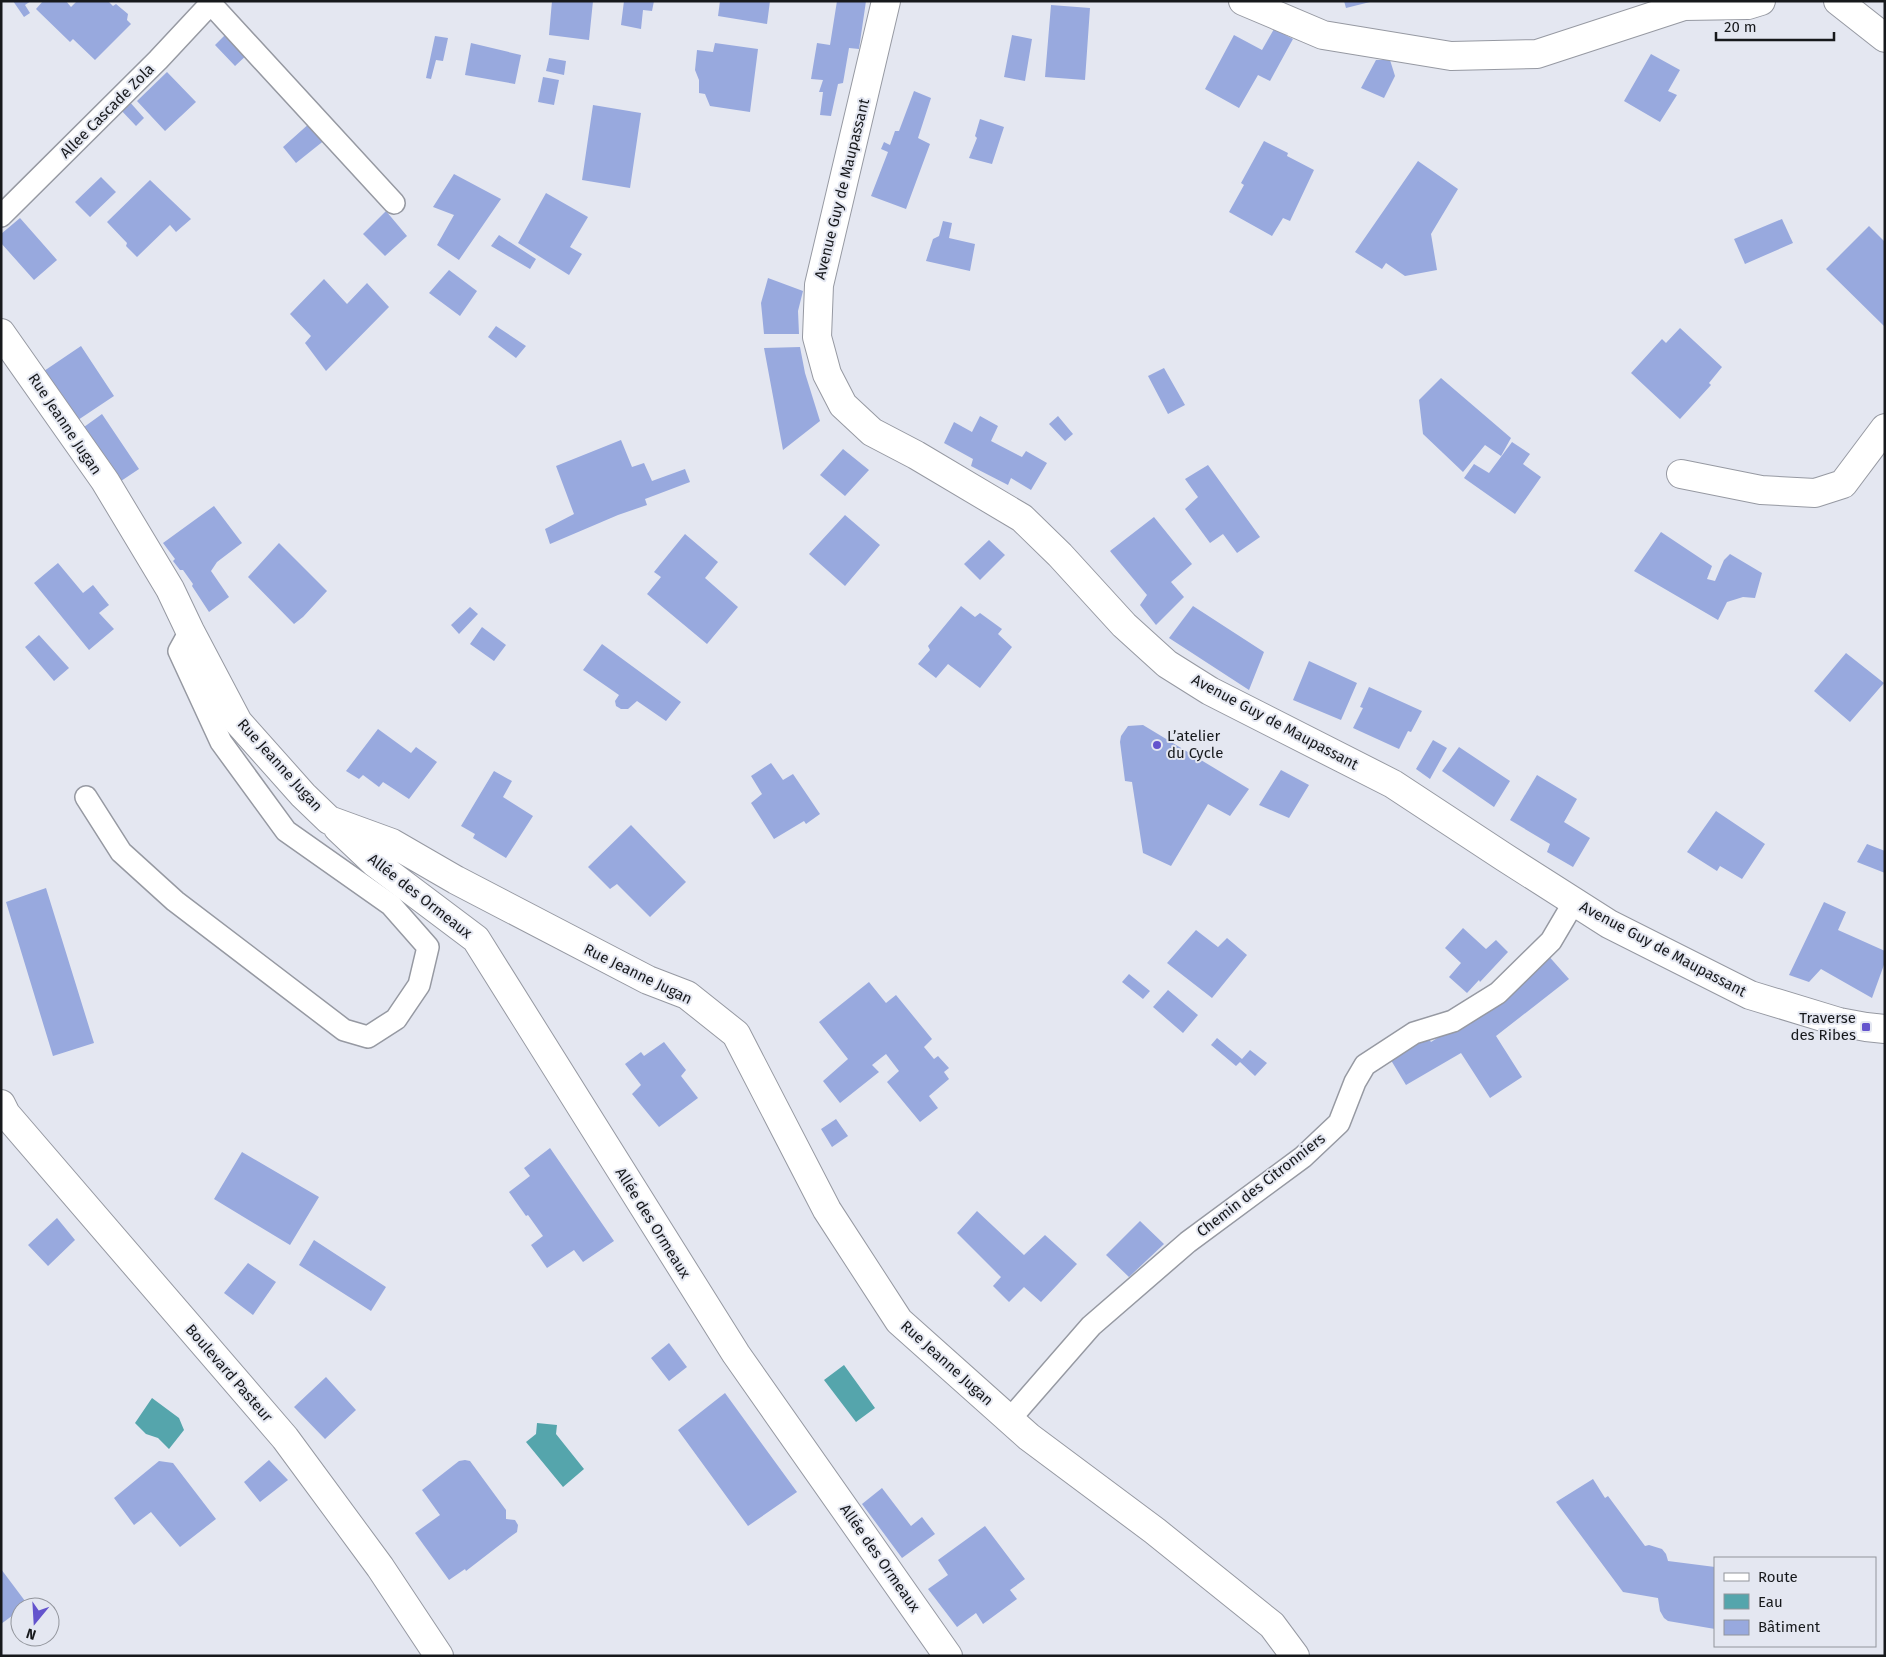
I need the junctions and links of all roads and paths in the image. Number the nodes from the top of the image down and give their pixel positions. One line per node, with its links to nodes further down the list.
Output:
1 (886, 1): 15 (street, Avenue Guy de Maupassant)
2 (1242, 1): 3 (street)
3 (1761, 1)
4 (1838, 1): 6 (street)
5 (212, 2): 7 (lane, Allee Cascade Zola); 8 (lane, Allee Cascade Zola)
6 (1885, 38)
7 (394, 204)
8 (1, 216)
9 (1, 333): 12 (street, Rue Jeanne Jugan)
10 (1885, 428): 11 (street)
11 (1681, 474)
12 (190, 632): 13 (lane); 14 (street, Rue Jeanne Jugan)
13 (86, 797)
14 (329, 820): 18 (street, Rue Jeanne Jugan); 20 (street, Allée des Ormeaux)
15 (1574, 902): 16 (street, Avenue Guy de Maupassant); 18 (lane, Chemin des Citronniers)
16 (1885, 1028)
17 (1, 1104): 19 (street, Boulevard Pasteur)
18 (1009, 1420): 21 (street, Rue Jeanne Jugan)
19 (438, 1656)
20 (948, 1656)
21 (1295, 1656)

